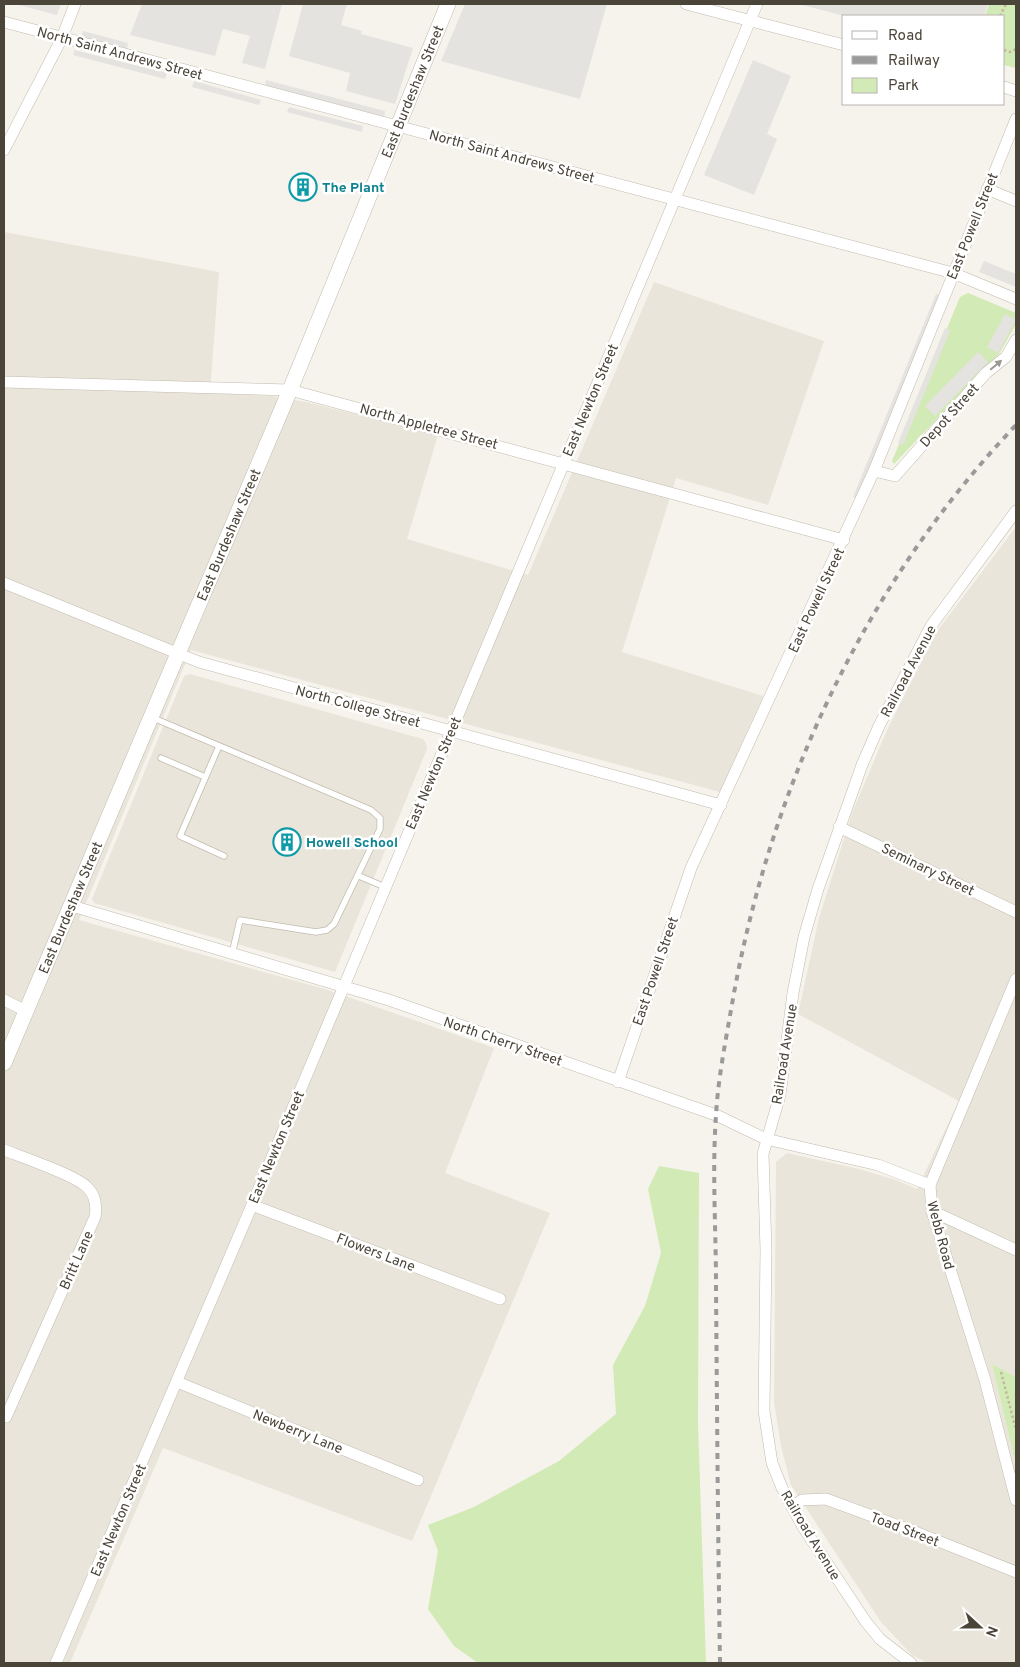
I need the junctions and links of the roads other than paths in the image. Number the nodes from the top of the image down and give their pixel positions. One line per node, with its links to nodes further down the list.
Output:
1 (76, 4): 7 (street)
2 (448, 4): 10 (street, East Burdeshaw Street)
3 (686, 4): 5 (street)
4 (757, 4): 5 (street, East Newton Street)
5 (750, 21): 8 (street); 13 (street, East Newton Street)
6 (4, 22): 7 (street, North Saint Andrews Street)
7 (62, 38): 10 (street, North Saint Andrews Street); 11 (street)
8 (842, 44)
9 (1016, 119): 12 (street, East Powell Street)
10 (398, 126): 13 (street, North Saint Andrews Street); 19 (street, East Burdeshaw Street)
11 (4, 150)
12 (987, 189): 14 (street); 15 (street, East Powell Street)
13 (675, 198): 15 (street, North Saint Andrews Street); 20 (street, East Newton Street)
14 (1016, 201)
15 (953, 273): 16 (street, North Saint Andrews Street); 21 (street, East Powell Street)
16 (1016, 299)
17 (1016, 340): 21 (street, Depot Street, one-way to 17)
18 (4, 382): 19 (street, North Appletree Street)
19 (290, 390): 20 (street, North Appletree Street); 25 (street, East Burdeshaw Street)
20 (564, 463): 23 (street, North Appletree Street); 27 (street, East Newton Street)
21 (874, 471): 23 (street, East Powell Street)
22 (1016, 511): 32 (street, Railroad Avenue)
23 (844, 540): 31 (street, East Powell Street)
24 (4, 583): 25 (street, North College Street)
25 (178, 655): 26 (street, East Burdeshaw Street); 27 (street, North College Street)
26 (151, 717): 28 (lane); 36 (street, East Burdeshaw Street)
27 (451, 731): 31 (street, North College Street); 35 (street, East Newton Street)
28 (219, 746): 30 (lane); 34 (lane)
29 (161, 758): 30 (lane)
30 (205, 777): 33 (lane)
31 (721, 805): 44 (street, East Powell Street)
32 (839, 827): 37 (street, Seminary Street); 45 (street, Railroad Avenue)
33 (224, 856)
34 (359, 876): 35 (lane); 38 (lane)
35 (386, 887): 40 (street, East Newton Street)
36 (72, 906): 38 (street, North Cherry Street); 42 (street, East Burdeshaw Street)
37 (1016, 912)
38 (232, 954): 40 (street, North Cherry Street)
39 (1016, 979): 47 (street, Webb Road)
40 (344, 986): 44 (street, North Cherry Street); 48 (street, East Newton Street)
41 (4, 1000): 42 (street)
42 (26, 1011): 43 (street, East Burdeshaw Street)
43 (4, 1063)
44 (618, 1082): 45 (street, North Cherry Street)
45 (766, 1139): 47 (street, North Cherry Street); 56 (street, Railroad Avenue)
46 (4, 1150): 53 (street, Britt Lane)
47 (930, 1185): 49 (street, Webb Road)
48 (252, 1205): 51 (street, Flowers Lane); 52 (street, East Newton Street)
49 (932, 1211): 50 (street); 55 (street, Webb Road)
50 (1016, 1250)
51 (500, 1299)
52 (177, 1382): 54 (street, Newberry Lane); 58 (street, East Newton Street)
53 (6, 1417)
54 (418, 1480)
55 (1016, 1500)
56 (792, 1506): 57 (street, Toad Street); 59 (street, Railroad Avenue)
57 (1016, 1572)
58 (56, 1663)
59 (911, 1663)

